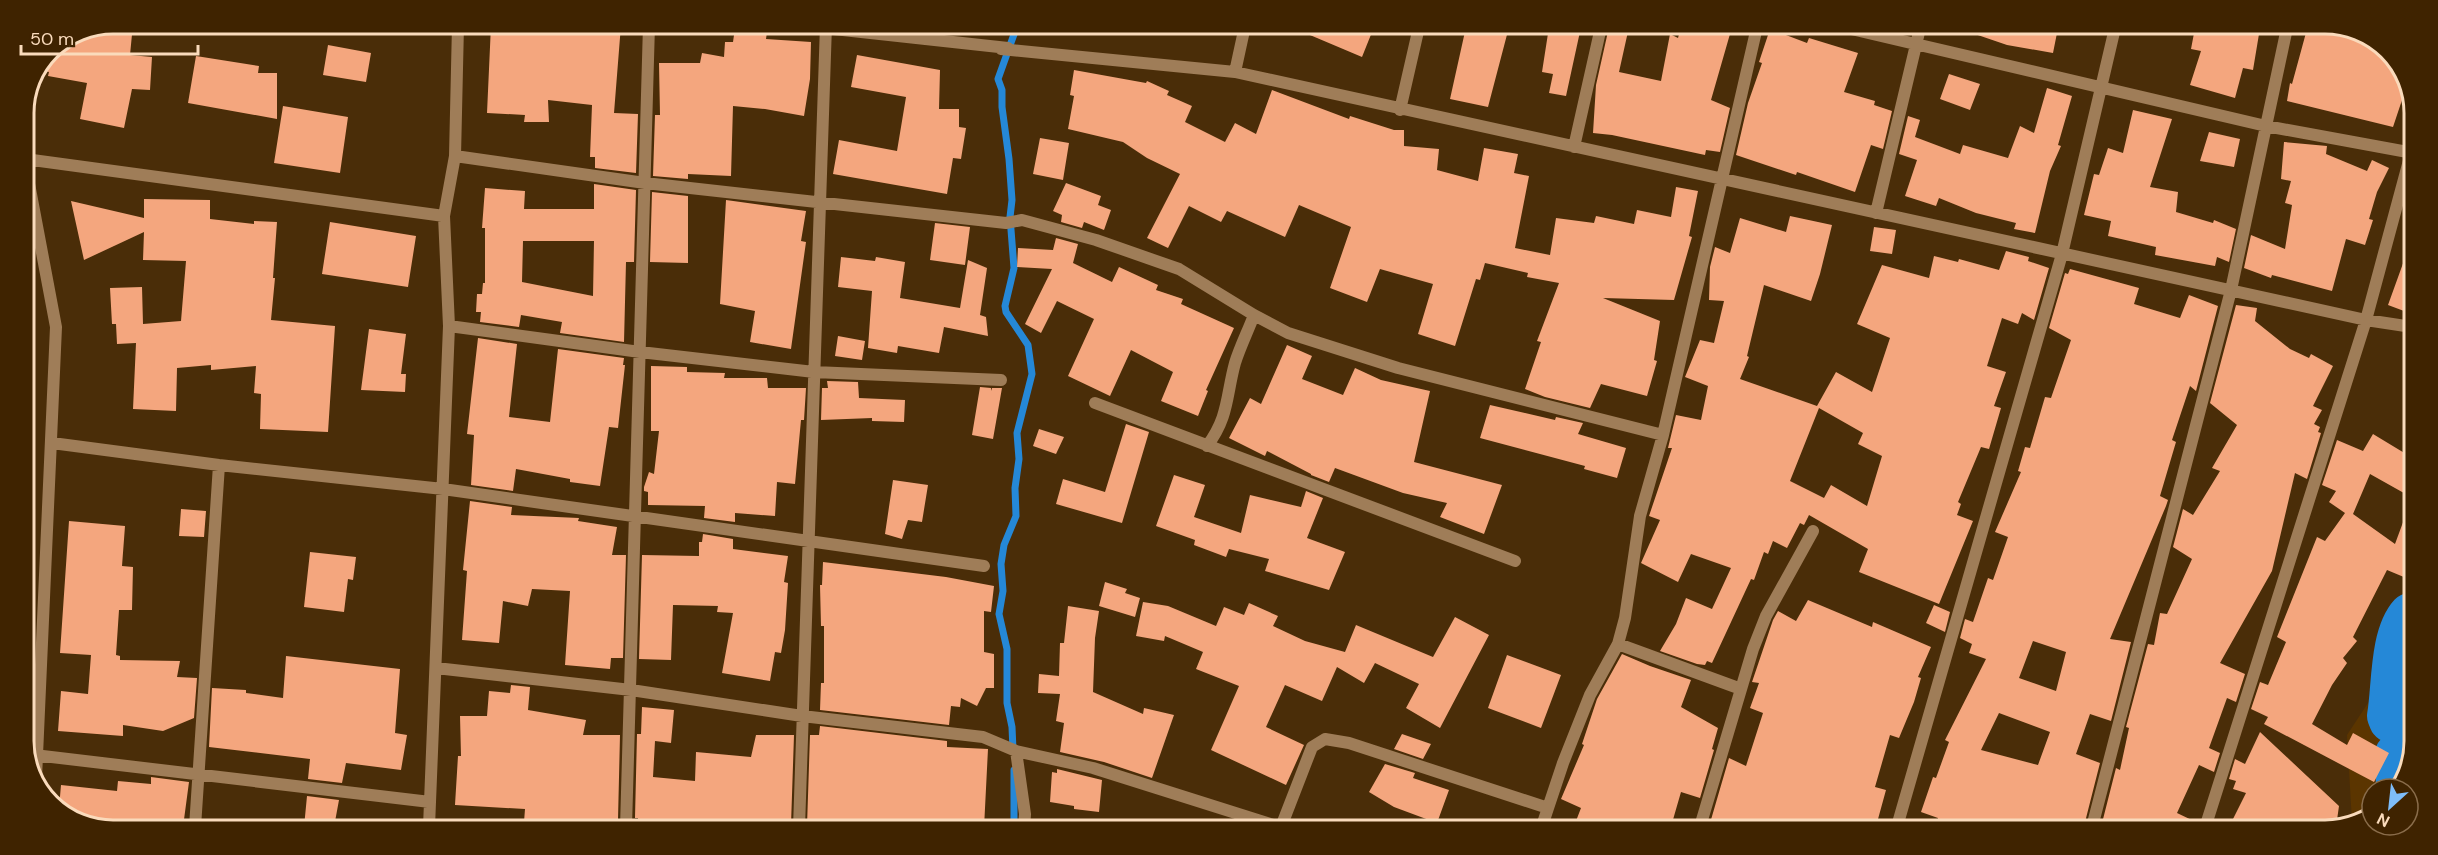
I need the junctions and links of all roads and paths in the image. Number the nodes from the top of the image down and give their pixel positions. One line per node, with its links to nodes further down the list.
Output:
1 (458, 34): 20 (street)
2 (649, 34): 23 (street)
3 (826, 34): 25 (street)
4 (879, 34): 14 (street)
5 (1243, 34): 14 (street)
6 (1417, 34): 16 (street)
7 (1599, 34): 18 (street)
8 (1755, 34): 22 (street)
9 (1875, 34): 13 (street)
10 (1918, 34): 13 (street)
11 (2114, 34): 15 (street)
12 (2286, 34): 17 (street)
13 (1916, 43): 15 (street); 27 (street)
14 (1235, 72): 16 (street)
15 (2101, 86): 17 (street); 29 (street)
16 (1400, 110): 18 (street)
17 (2266, 126): 19 (street); 30 (street)
18 (1574, 147): 22 (street)
19 (2403, 147)
20 (455, 156): 23 (street); 28 (street)
21 (34, 159): 28 (street)
22 (1722, 180): 27 (street); 39 (street)
23 (645, 183): 25 (street); 35 (street)
24 (2403, 185): 32 (street)
25 (820, 201): 31 (street); 36 (street)
26 (34, 212): 40 (street)
27 (1876, 213): 29 (street)
28 (444, 216): 33 (street)
29 (2062, 254): 30 (street); 69 (street)
30 (2231, 290): 32 (street); 70 (street)
31 (1254, 315): 39 (street); 41 (street)
32 (2366, 320): 34 (street); 71 (street)
33 (449, 326): 35 (street); 43 (street)
34 (2403, 326)
35 (640, 352): 36 (street); 44 (street)
36 (814, 372): 37 (street); 46 (street)
37 (1001, 380)
38 (1095, 403): 41 (street)
39 (1663, 435): 49 (street)
40 (52, 443): 42 (street); 53 (street)
41 (1207, 446): 47 (street)
42 (219, 465): 43 (street); 57 (street)
43 (443, 489): 44 (street); 50 (street)
44 (636, 516): 46 (street); 52 (street)
45 (1813, 531): 51 (street)
46 (808, 541): 48 (street); 54 (street)
47 (1515, 561)
48 (984, 566)
49 (1618, 644): 51 (street); 59 (street)
50 (436, 668): 52 (street); 58 (street)
51 (1741, 689): 68 (street)
52 (631, 690): 54 (street); 62 (street)
53 (35, 697)
54 (802, 716): 55 (street); 63 (street)
55 (1016, 751): 64 (street); 65 (street)
56 (36, 756): 57 (street)
57 (198, 775): 58 (street); 60 (street)
58 (430, 802): 61 (street)
59 (1548, 808): 66 (street); 67 (street)
60 (195, 820)
61 (429, 820)
62 (626, 820)
63 (799, 820)
64 (1025, 820)
65 (1258, 820)
66 (1286, 820)
67 (1544, 820)
68 (1702, 820)
69 (1899, 820)
70 (2094, 820)
71 (2207, 820)

